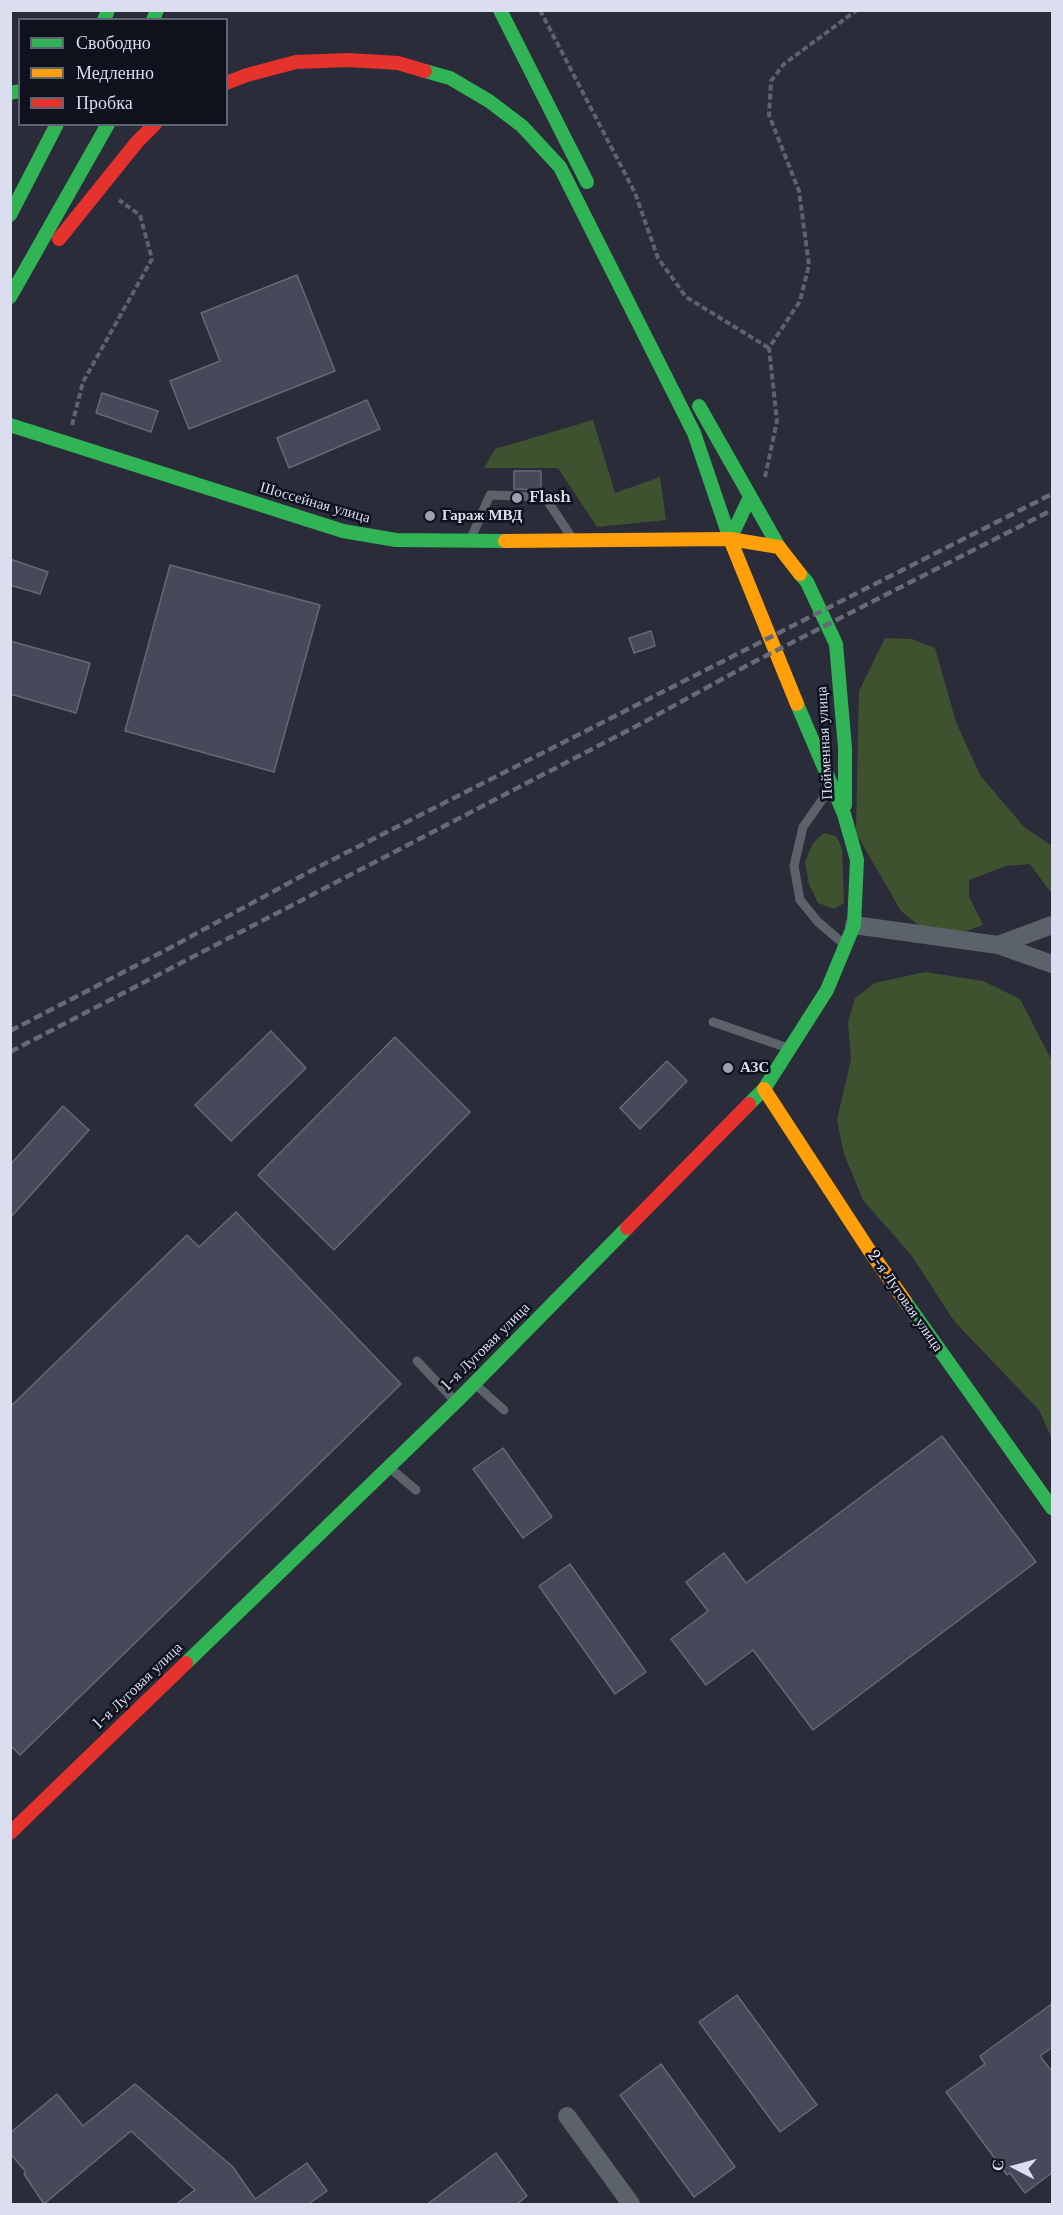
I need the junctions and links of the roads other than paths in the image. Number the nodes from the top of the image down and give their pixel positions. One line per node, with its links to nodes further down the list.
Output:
1 (500, 10): 6 (main road)
2 (228, 82): 13 (main road, Пойменная улица)
3 (56, 126): 7 (main road)
4 (107, 126): 8 (main road)
5 (153, 126): 8 (main road)
6 (595, 198)
7 (10, 215)
8 (30, 264): 9 (main road)
9 (10, 297)
10 (695, 399): 12 (main road, Пойменная улица)
11 (10, 425): 15 (main road, Шоссейная улица)
12 (750, 497): 13 (main road); 16 (main road, Пойменная улица)
13 (730, 539): 14 (main road, Шоссейная улица); 16 (main road); 17 (main road, Пойменная улица)
14 (573, 540): 15 (main road, Шоссейная улица); 15 (lane)
15 (470, 541)
16 (779, 547): 18 (main road, Пойменная улица)
17 (832, 786): 18 (main road, Пойменная улица); 21 (lane)
18 (844, 814): 19 (main road, 1-я Луговая улица)
19 (854, 925): 21 (main road, 1-я Луговая улица); 22 (street)
20 (1053, 925): 22 (street)
21 (846, 945): 25 (main road, 1-я Луговая улица)
22 (998, 945): 23 (street)
23 (1053, 964)
24 (713, 1022): 25 (lane)
25 (790, 1048): 26 (main road, 1-я Луговая улица)
26 (764, 1089): 28 (main road, 1-я Луговая улица); 33 (main road, 2-я Луговая улица)
27 (417, 1361): 29 (lane)
28 (474, 1383): 29 (main road, 1-я Луговая улица); 30 (lane)
29 (456, 1402): 31 (main road, 1-я Луговая улица)
30 (504, 1410)
31 (390, 1467): 32 (lane); 34 (main road, 1-я Луговая улица)
32 (416, 1490)
33 (1053, 1508)
34 (10, 1833)
35 (567, 2116): 36 (street)
36 (631, 2205)

